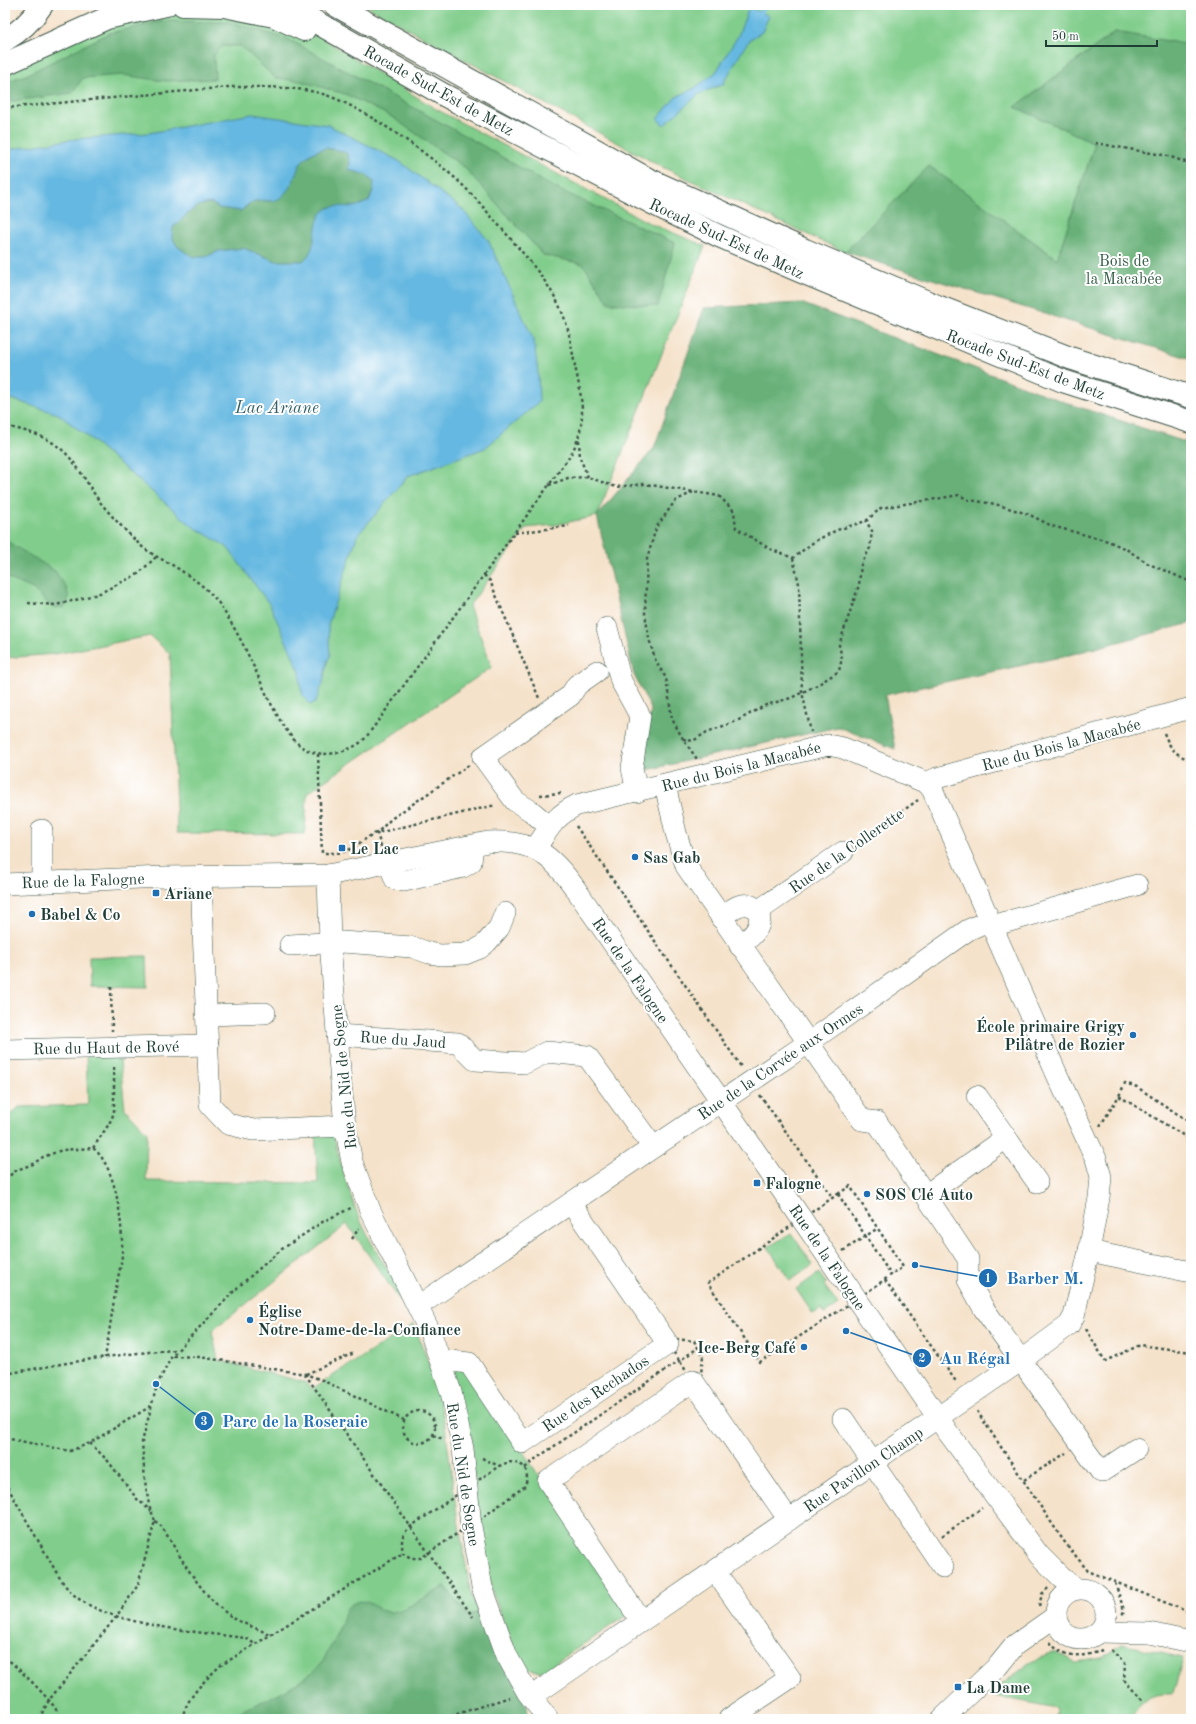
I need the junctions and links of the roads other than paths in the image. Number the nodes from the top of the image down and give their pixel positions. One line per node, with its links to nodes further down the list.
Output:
1 (42, 5): 6 (highway)
2 (166, 5): 7 (highway)
3 (183, 5): 8 (highway)
4 (286, 5): 8 (highway, Rocade Sud-Est de Metz)
5 (335, 5): 9 (highway, Rocade Sud-Est de Metz)
6 (5, 40)
7 (5, 64)
8 (444, 95): 10 (highway, Rocade Sud-Est de Metz)
9 (1191, 397)
10 (1191, 422)
11 (607, 628): 16 (street)
12 (597, 671): 17 (street)
13 (1191, 708): 14 (street, Rue du Bois la Macabée)
14 (927, 783): 15 (street, Rue du Bois la Macabée); 29 (street)
15 (665, 785): 16 (street, Rue du Bois la Macabée); 28 (street)
16 (637, 792): 17 (street, Rue du Bois la Macabée)
17 (550, 827): 19 (street, Rue du Bois la Macabée)
18 (42, 830): 23 (street)
19 (535, 849): 21 (street, Rue de la Falogne); 40 (street, Rue de la Falogne)
20 (843, 852): 26 (street, Rue de la Collerette)
21 (328, 875): 22 (street, Rue de la Falogne); 30 (street, Rue du Nid de Sogne)
22 (201, 877): 23 (street, Rue de la Falogne); 34 (street)
23 (42, 882): 24 (street, Rue de la Falogne)
24 (5, 884)
25 (1138, 884): 29 (street, Rue de la Corvée aux Ormes)
26 (758, 911): 28 (street); 32 (street)
27 (505, 913): 30 (street)
28 (721, 918): 32 (street)
29 (991, 923): 36 (street, Rue de la Corvée aux Ormes); 47 (street)
30 (330, 943): 31 (street); 35 (street, Rue du Nid de Sogne)
31 (290, 945)
32 (740, 946): 36 (street)
33 (265, 1013): 34 (street)
34 (207, 1015): 37 (street)
35 (337, 1035): 41 (street, Rue du Nid de Sogne); 43 (street, Rue du Jaud)
36 (808, 1043): 40 (street, Rue de la Corvée aux Ormes); 45 (street)
37 (208, 1045): 38 (street, Rue du Haut de Rové); 41 (street)
38 (5, 1050)
39 (978, 1096): 42 (street)
40 (721, 1101): 43 (street, Rue de la Corvée aux Ormes); 52 (street, Rue de la Falogne)
41 (345, 1126): 49 (street, Rue du Nid de Sogne)
42 (1006, 1138): 44 (street); 45 (street)
43 (652, 1147): 46 (street, Rue de la Corvée aux Ormes)
44 (1037, 1182)
45 (926, 1195): 51 (street)
46 (571, 1203): 49 (street, Rue de la Corvée aux Ormes); 50 (street, Rue des Rechados)
47 (1089, 1251): 48 (street); 51 (street, Rue Pavillon Champ)
48 (1191, 1272)
49 (418, 1306): 50 (street, Rue du Nid de Sogne)
50 (441, 1360): 67 (street, Rue du Nid de Sogne)
51 (1020, 1361): 52 (street, Rue Pavillon Champ); 54 (street)
52 (937, 1417): 55 (street, Rue Pavillon Champ); 57 (street, Rue de la Falogne)
53 (842, 1419): 55 (street)
54 (1136, 1449)
55 (872, 1463): 56 (street, Rue Pavillon Champ); 58 (street)
56 (789, 1520): 59 (street, Rue Pavillon Champ); 62 (street, Rue Pavillon Champ)
57 (1024, 1536): 60 (street, Rue de la Falogne); 63 (street, Rue de la Falogne)
58 (943, 1567)
59 (715, 1571): 62 (street, Rue Pavillon Champ); 69 (street)
60 (1076, 1588): 61 (street); 63 (street)
61 (1113, 1614): 64 (street); 65 (street)
62 (642, 1621): 67 (street, Rue Pavillon Champ)
63 (1057, 1622): 64 (street); 70 (street)
64 (1098, 1632): 65 (street)
65 (1149, 1633): 66 (street)
66 (1191, 1642)
67 (529, 1694): 68 (street, Rue du Nid de Sogne)
68 (548, 1719)
69 (729, 1719)
70 (942, 1719)

